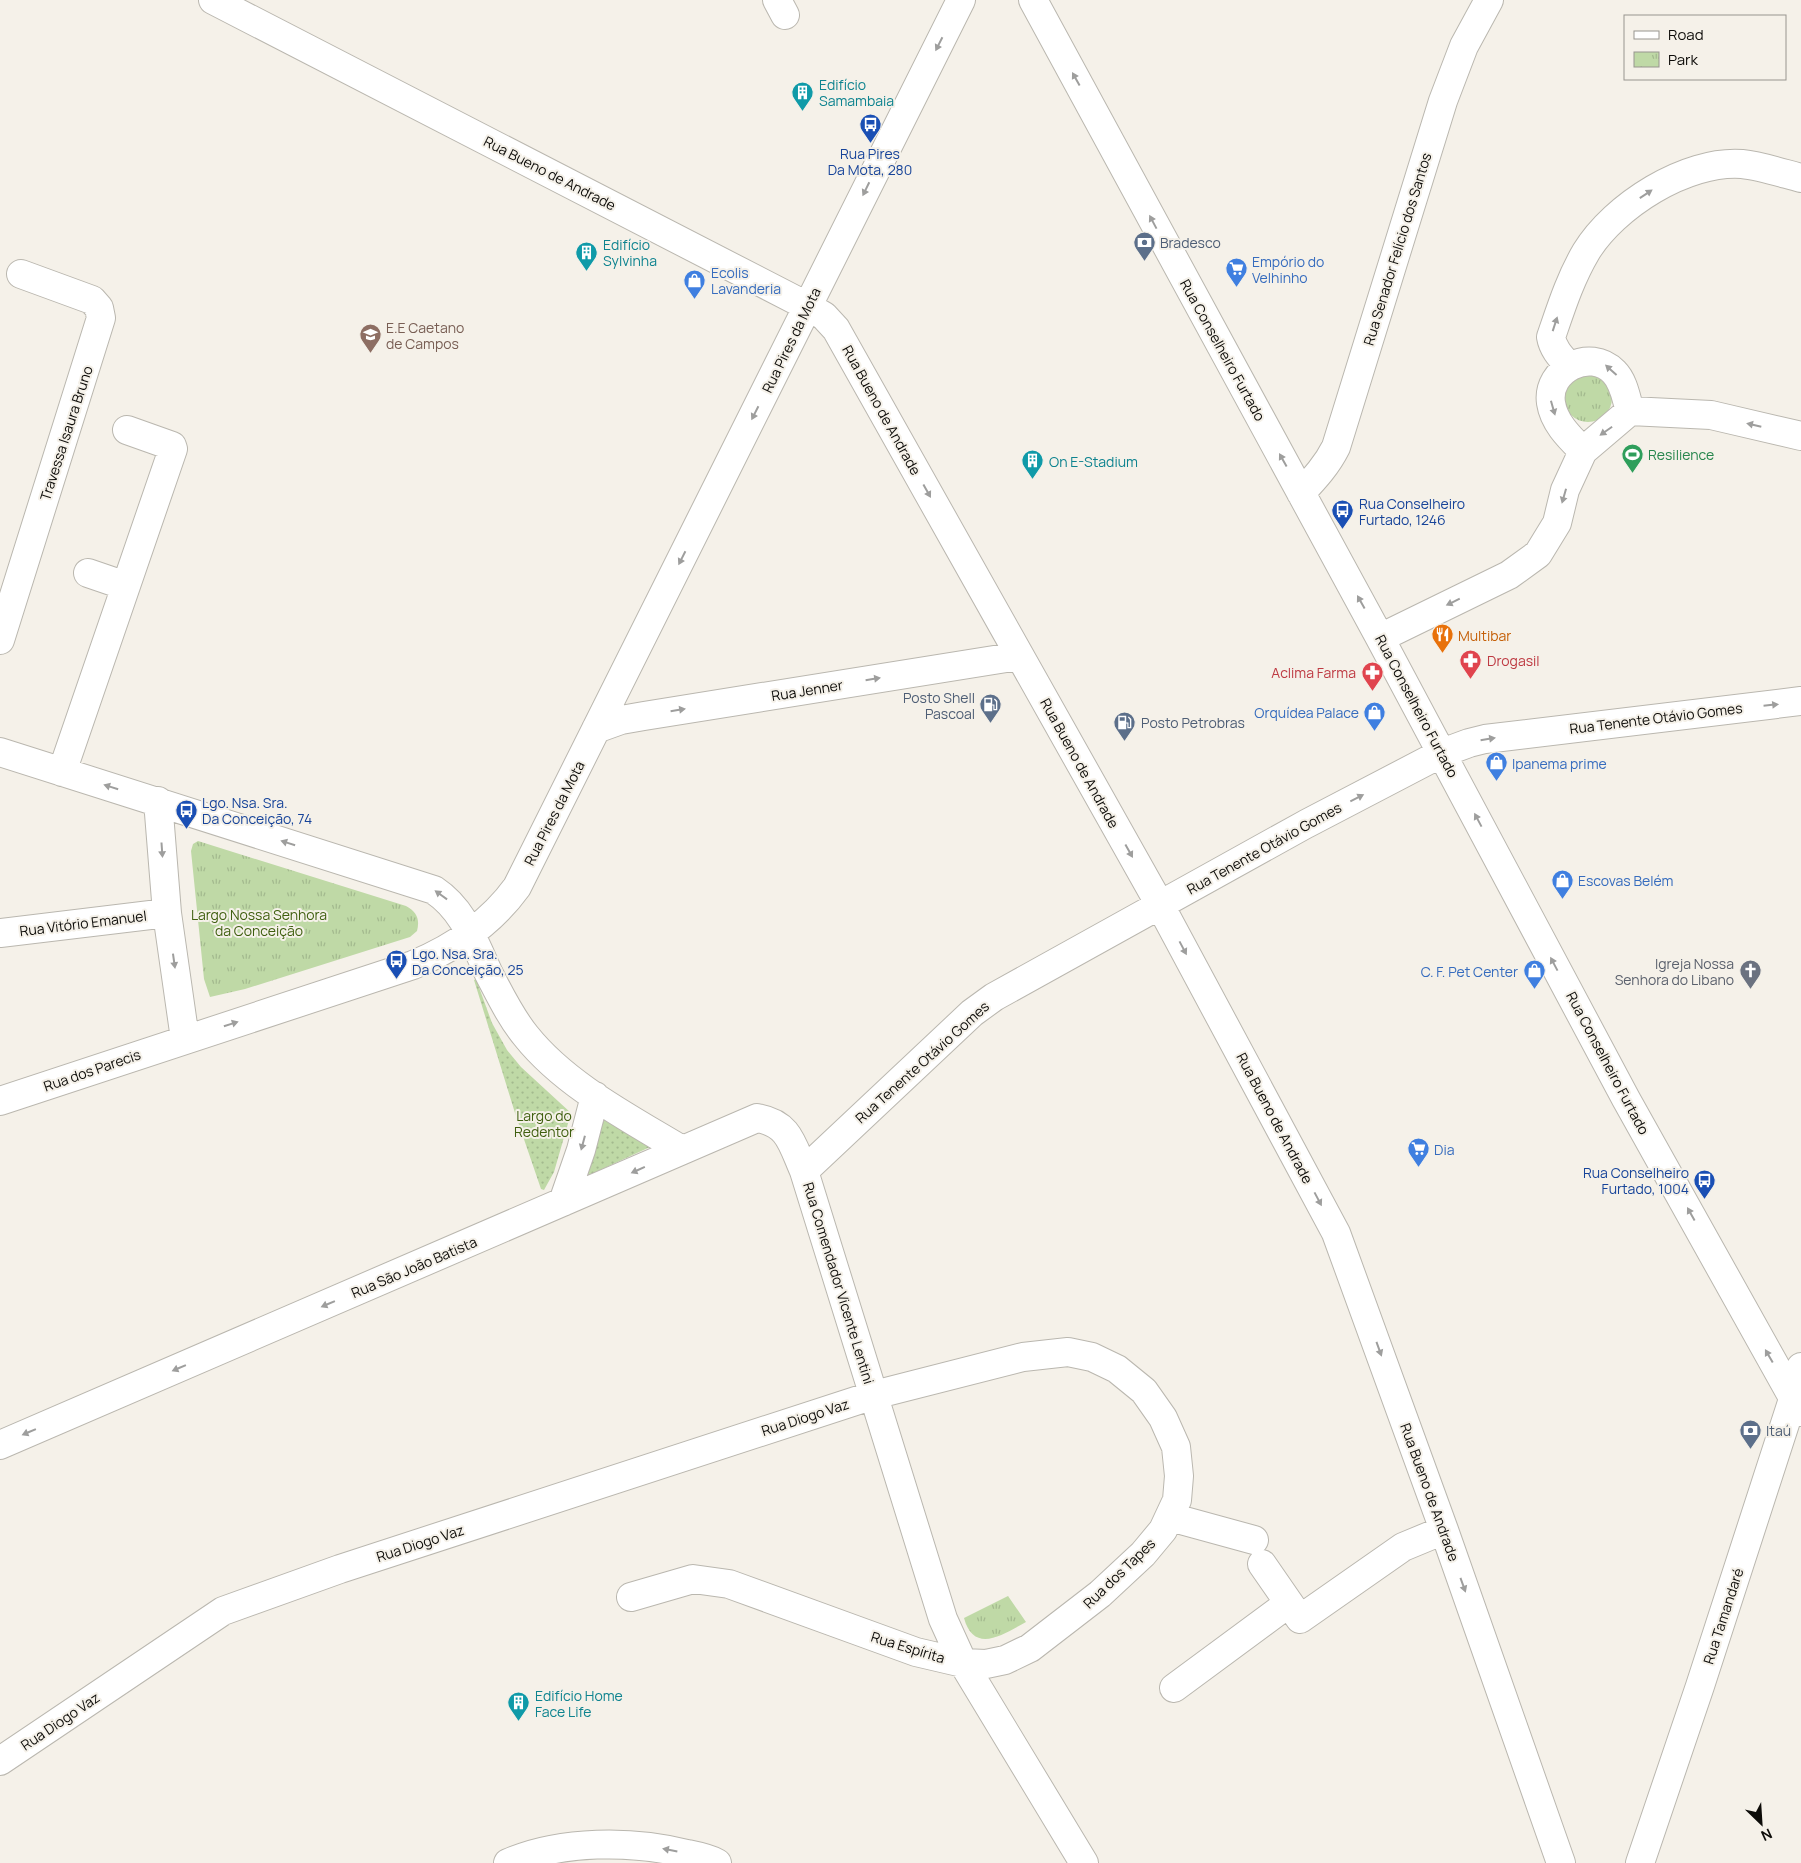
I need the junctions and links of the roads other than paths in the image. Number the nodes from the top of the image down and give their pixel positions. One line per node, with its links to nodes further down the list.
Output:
1 (213, 0): 7 (street, Rua Bueno de Andrade)
2 (960, 0): 7 (street, Rua Pires da Mota, one-way to 7)
3 (1033, 0): 13 (street, Rua Conselheiro Furtado, one-way to 3)
4 (1488, 0): 13 (street, Rua Senador Felício dos Santos)
5 (1801, 178): 8 (street, one-way to 5)
6 (21, 274): 17 (street, Travessa Isaura Bruno)
7 (807, 306): 18 (street, Rua Bueno de Andrade, one-way to 18); 19 (street, Rua Pires da Mota, one-way to 19)
8 (1569, 366): 9 (street, one-way to 8); 12 (street, one-way to 12)
9 (1630, 411): 11 (street, one-way to 9); 12 (street, one-way to 12)
10 (127, 430): 15 (street)
11 (1801, 436)
12 (1583, 451): 16 (street, one-way to 16)
13 (1301, 492): 16 (street, Rua Conselheiro Furtado, one-way to 13)
14 (88, 573): 15 (street)
15 (126, 586): 25 (street)
16 (1380, 638): 24 (street, Rua Conselheiro Furtado)
17 (0, 640)
18 (1019, 656): 21 (street, Rua Jenner, one-way to 18); 27 (street, Rua Bueno de Andrade, one-way to 27)
19 (621, 680): 21 (street); 22 (street, Rua Pires da Mota)
20 (1801, 701): 24 (street, Rua Tenente Otávio Gomes, one-way to 20)
21 (644, 716): 22 (street, Rua Jenner)
22 (596, 729): 30 (street, Rua Pires da Mota)
23 (0, 752): 25 (street)
24 (1442, 753): 27 (street, Rua Tenente Otávio Gomes, one-way to 24); 39 (street, Rua Conselheiro Furtado, one-way to 24)
25 (62, 772): 26 (street, one-way to 25)
26 (158, 801): 28 (street, one-way to 28); 30 (street, one-way to 26)
27 (1160, 905): 35 (street, Rua Tenente Otávio Gomes); 42 (street, Rua Bueno de Andrade, one-way to 42)
28 (167, 913): 29 (street, Rua Vitório Emanuel); 31 (street, one-way to 31)
29 (0, 933)
30 (471, 933): 31 (street, one-way to 30); 32 (street)
31 (185, 1039): 33 (street, Rua dos Parecis)
32 (595, 1096): 34 (street); 36 (street, one-way to 36)
33 (0, 1101)
34 (682, 1150): 35 (street, Rua São João Batista); 36 (street, Rua São João Batista, one-way to 36)
35 (804, 1171): 38 (street, Rua Comendador Vicente Lentini)
36 (563, 1202): 40 (street, Rua São João Batista, one-way to 40)
37 (1801, 1368): 39 (street, Rua Tamandaré)
38 (874, 1395): 41 (street, Rua dos Tapes); 45 (street); 47 (street, Rua Diogo Vaz)
39 (1797, 1405): 52 (street, Rua Tamandaré)
40 (0, 1445)
41 (1170, 1517): 44 (street); 45 (street, Rua dos Tapes)
42 (1444, 1530): 44 (street); 51 (street, Rua Bueno de Andrade, one-way to 51)
43 (632, 1596): 45 (street, Rua Espírita)
44 (1289, 1603): 46 (street)
45 (962, 1663): 50 (street, Rua Espírita)
46 (1174, 1688)
47 (0, 1761)
48 (508, 1863): 49 (street, one-way to 48)
49 (717, 1863)
50 (1084, 1863)
51 (1561, 1863)
52 (1640, 1863)

